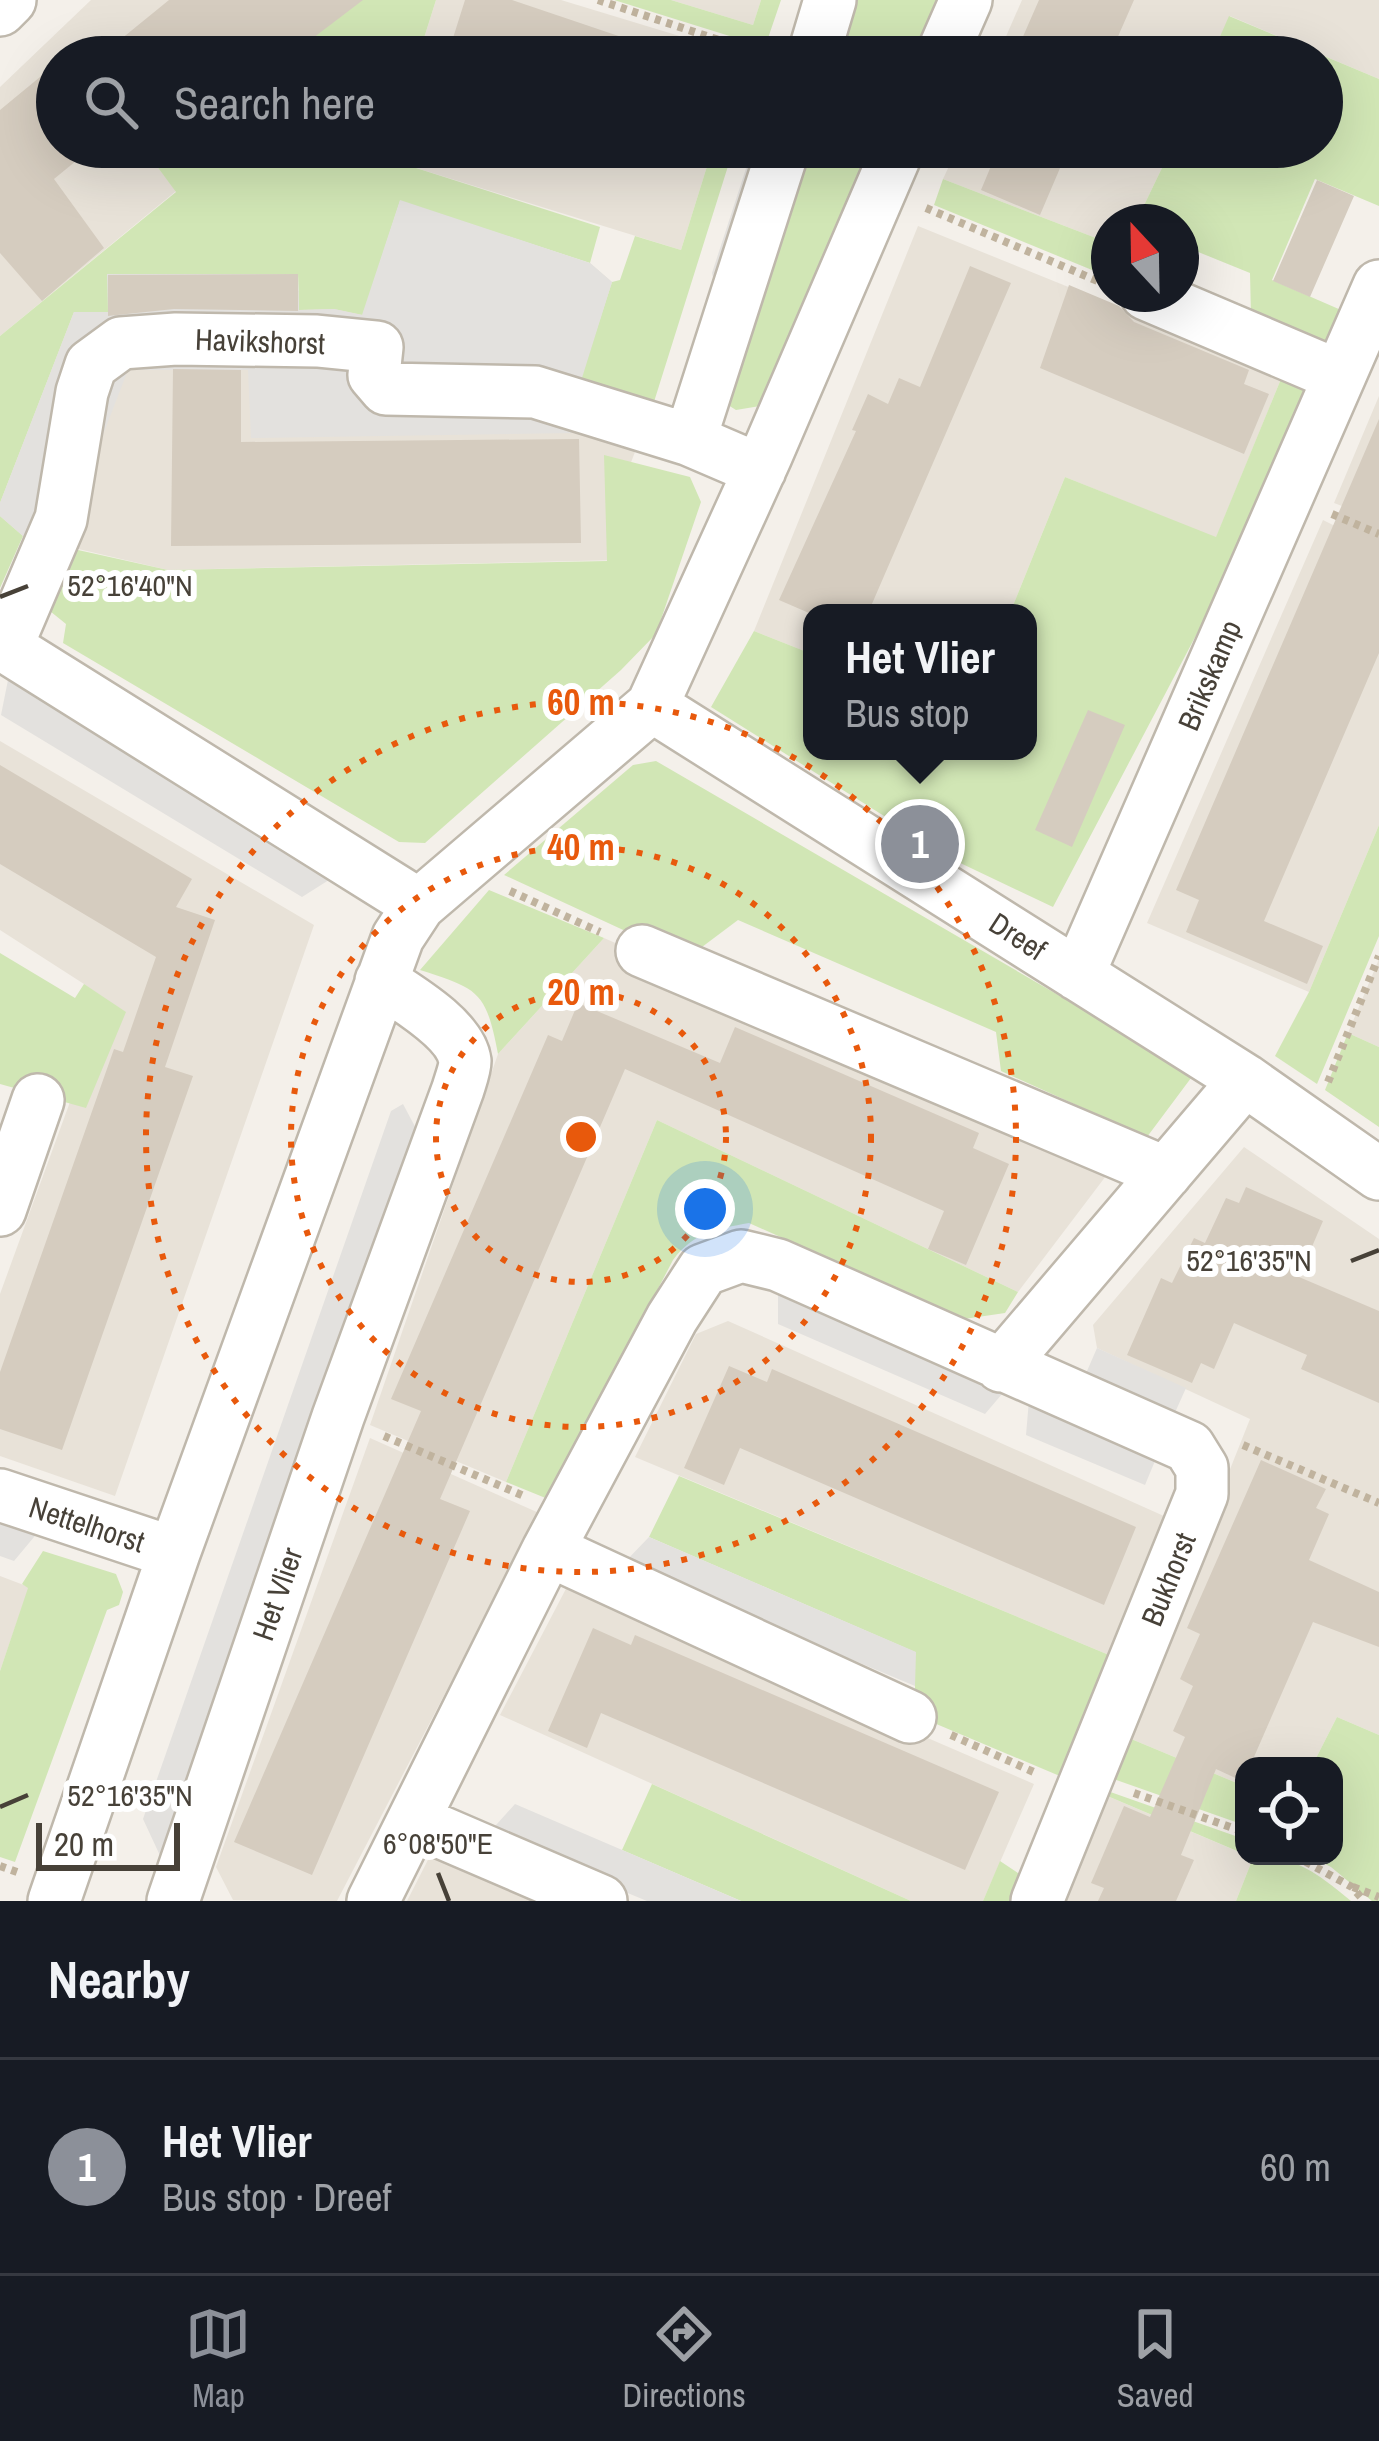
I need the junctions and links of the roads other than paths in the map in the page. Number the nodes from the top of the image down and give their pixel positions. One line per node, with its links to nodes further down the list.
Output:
1 (10, 0): 4 (street)
2 (830, 0): 5 (street)
3 (967, 0): 6 (street)
4 (0, 10)
5 (819, 36)
6 (950, 36)
7 (777, 168): 12 (street)
8 (890, 168): 13 (street)
9 (1379, 286): 11 (street, Brikskamp)
10 (1188, 312): 11 (street)
11 (1339, 376): 18 (street, Brikskamp)
12 (690, 440): 13 (street); 14 (street, Havikshorst)
13 (760, 470): 15 (street)
14 (3, 645): 16 (street, Havikshorst)
15 (652, 706): 16 (street); 18 (street, Dreef)
16 (419, 905): 19 (street)
17 (642, 951): 22 (street)
18 (1078, 975): 20 (street, Dreef)
19 (381, 981): 28 (street); 32 (street, Het Vlier)
20 (1245, 1080): 22 (street); 23 (street, Dreef)
21 (38, 1100): 24 (street)
22 (1166, 1173): 25 (street)
23 (1379, 1174)
24 (0, 1210)
25 (1001, 1366): 27 (street); 35 (street, Bukhorst)
26 (0, 1495): 28 (street, Nettelhorst)
27 (559, 1533): 29 (street); 30 (street)
28 (174, 1553): 31 (street)
29 (910, 1717)
30 (416, 1821): 33 (street); 34 (street)
31 (66, 1896)
32 (172, 1901)
33 (374, 1901)
34 (601, 1901)
35 (1037, 1901)

